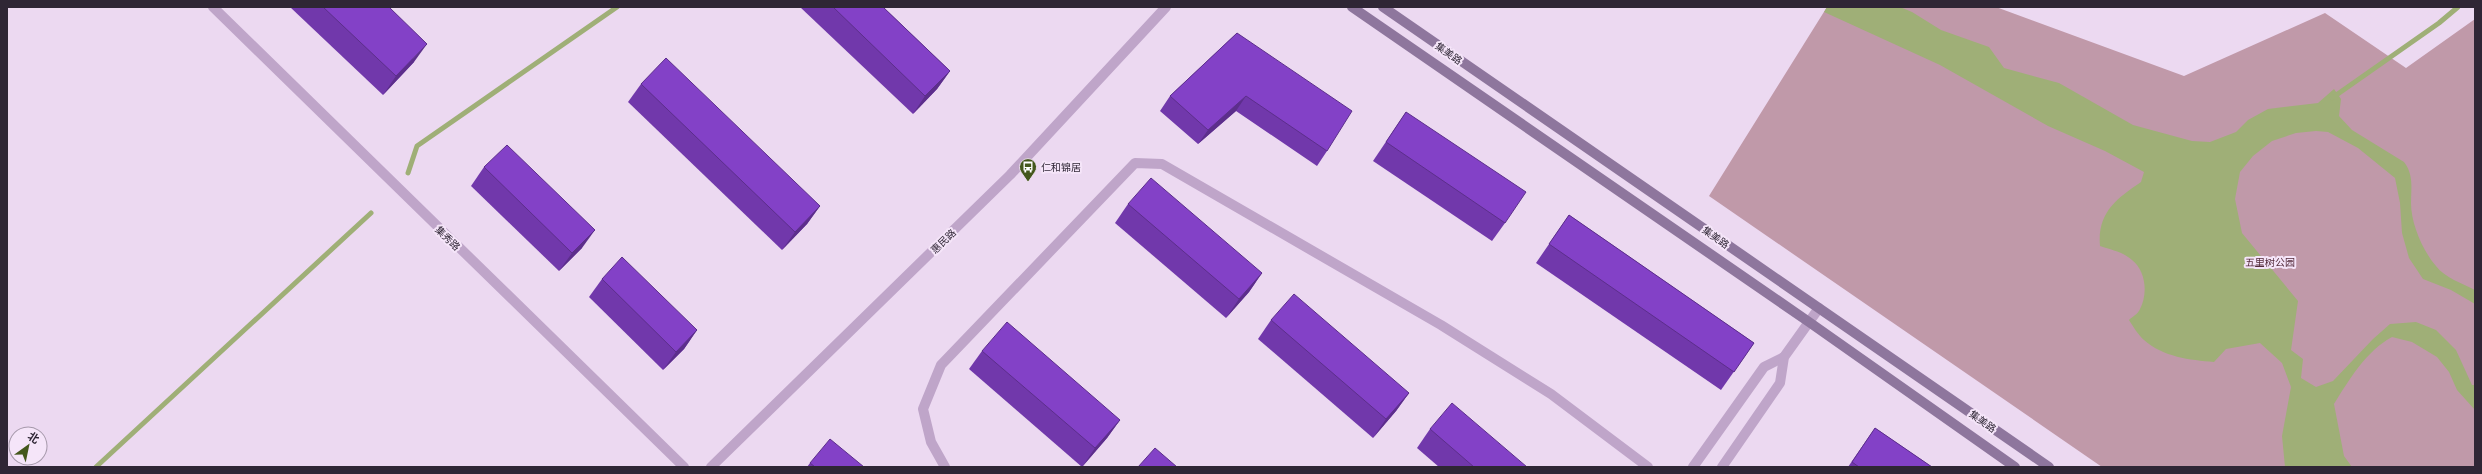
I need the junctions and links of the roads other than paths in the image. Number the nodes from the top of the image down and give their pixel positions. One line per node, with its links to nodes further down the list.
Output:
1 (213, 7): 8 (street, 集秀路)
2 (1166, 7): 9 (street, 惠民路)
3 (1352, 7): 6 (main road, 集美路)
4 (1383, 7): 5 (main road, 集美路)
5 (1819, 308): 6 (street); 15 (main road, 集美路)
6 (1809, 322): 7 (street); 14 (main road, 集美路)
7 (1784, 357): 12 (street); 13 (street)
8 (684, 467)
9 (711, 467)
10 (945, 467): 11 (street)
11 (1648, 467)
12 (1693, 467)
13 (1722, 467)
14 (2015, 467)
15 (2049, 467)

